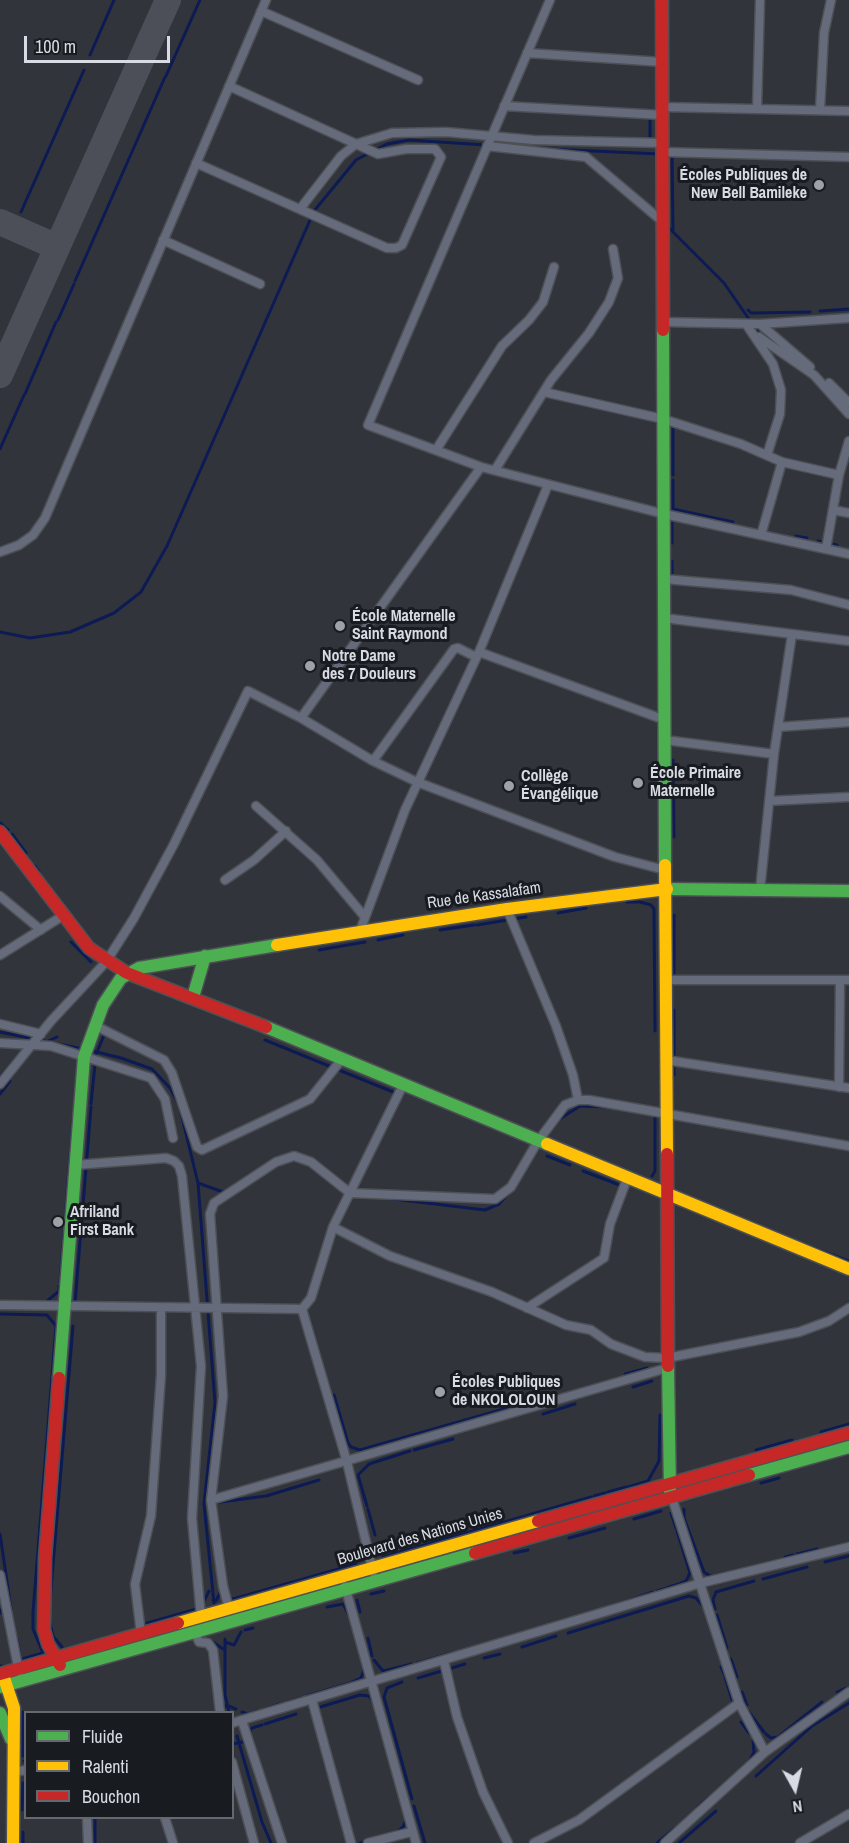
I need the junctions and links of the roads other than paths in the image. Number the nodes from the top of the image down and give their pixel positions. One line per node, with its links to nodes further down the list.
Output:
1 (266, 0): 6 (street)
2 (550, 0): 7 (street)
3 (662, 0): 8 (street)
4 (760, 0): 12 (street)
5 (831, 0): 13 (street)
6 (261, 11): 9 (street); 10 (street)
7 (527, 53): 8 (street); 11 (street)
8 (662, 62): 14 (street)
9 (418, 80)
10 (229, 86): 17 (street); 21 (street)
11 (504, 106): 14 (street); 16 (street)
12 (757, 109): 13 (street); 14 (street)
13 (820, 110): 15 (street)
14 (662, 111): 19 (street)
15 (849, 111)
16 (491, 136): 17 (street); 18 (street); 19 (street)
17 (358, 146): 22 (street); 22 (street)
18 (487, 146): 23 (street); 38 (street)
19 (662, 148): 20 (street); 23 (street)
20 (849, 157)
21 (196, 163): 22 (street); 24 (street)
22 (302, 210)
23 (663, 222): 29 (street)
24 (163, 240): 27 (street); 50 (street)
25 (613, 249): 33 (street)
26 (554, 267): 38 (street)
27 (260, 284)
28 (849, 318): 31 (street)
29 (663, 322): 30 (street); 36 (street)
30 (746, 324): 31 (street); 32 (street)
31 (760, 324): 34 (street)
32 (752, 333): 35 (street); 39 (street)
33 (544, 392): 36 (street); 42 (street)
34 (848, 400)
35 (849, 414)
36 (663, 419): 39 (street); 47 (street)
37 (849, 441): 43 (street)
38 (436, 450): 41 (street)
39 (767, 455): 40 (street)
40 (782, 462): 43 (street); 48 (street)
41 (481, 467): 42 (street); 58 (street)
42 (495, 470): 44 (street)
43 (839, 475): 45 (street)
44 (548, 485): 47 (street); 57 (street)
45 (833, 510): 46 (street); 49 (street)
46 (849, 513)
47 (664, 514): 48 (street); 52 (street)
48 (761, 535): 49 (street)
49 (826, 549): 51 (street)
50 (0, 552)
51 (849, 554)
52 (664, 579): 53 (street); 54 (street)
53 (849, 605)
54 (664, 618): 55 (street); 59 (street)
55 (792, 634): 56 (street); 61 (street)
56 (849, 641)
57 (477, 654): 59 (street); 64 (street); 65 (street)
58 (301, 718): 64 (street); 84 (street)
59 (665, 720): 62 (street)
60 (849, 722): 61 (street)
61 (778, 727): 63 (street)
62 (665, 740): 63 (street); 71 (street)
63 (774, 754): 67 (street)
64 (373, 761): 65 (street)
65 (417, 782): 71 (street); 79 (street)
66 (849, 797): 67 (street)
67 (769, 801): 74 (street)
68 (255, 806): 69 (street)
69 (286, 831): 72 (street); 79 (street)
70 (0, 832): 78 (street)
71 (665, 870): 73 (street)
72 (225, 880)
73 (665, 889): 74 (street, Rue de Kassalafam); 77 (street, Rue de Kassalafam); 86 (street)
74 (760, 890): 75 (street, Rue de Kassalafam)
75 (849, 891)
76 (0, 896): 80 (street)
77 (507, 909): 81 (street, Rue de Kassalafam); 101 (street)
78 (64, 915): 80 (street); 84 (street)
79 (364, 916): 81 (street)
80 (41, 930): 82 (street)
81 (360, 931): 83 (street, Rue de Kassalafam)
82 (0, 955)
83 (205, 956): 85 (street, Rue de Kassalafam); 88 (street)
84 (106, 962): 85 (street); 91 (street)
85 (127, 973): 88 (street); 90 (street)
86 (666, 980): 87 (street); 96 (street)
87 (844, 980): 99 (street)
88 (193, 997): 95 (street)
89 (0, 1024): 91 (street)
90 (94, 1025): 94 (street); 95 (street)
91 (42, 1033): 93 (street)
92 (0, 1043): 93 (street)
93 (33, 1043): 94 (street); 97 (street)
94 (85, 1050): 103 (street); 106 (street)
95 (342, 1059): 98 (street)
96 (666, 1060): 99 (street); 102 (street)
97 (0, 1084)
98 (403, 1085): 104 (street); 108 (street)
99 (839, 1087): 100 (street)
100 (849, 1088)
101 (578, 1100): 102 (street); 104 (street)
102 (666, 1113): 105 (street); 109 (street)
103 (172, 1138)
104 (538, 1141): 107 (street); 108 (street)
105 (849, 1146)
106 (75, 1165): 113 (street); 115 (street)
107 (627, 1179): 109 (street); 117 (street)
108 (350, 1192): 110 (street); 116 (street)
109 (667, 1195): 111 (street); 120 (street)
110 (333, 1227): 117 (street); 119 (street)
111 (849, 1269)
112 (0, 1305): 113 (street)
113 (65, 1307): 114 (street); 139 (street)
114 (161, 1308): 115 (street); 137 (street)
115 (196, 1308): 116 (street); 135 (street)
116 (217, 1308): 119 (street); 126 (street)
117 (527, 1308): 120 (street)
118 (849, 1308): 120 (street)
119 (302, 1309): 123 (street)
120 (667, 1363): 123 (street); 124 (street)
121 (849, 1433): 124 (street, Boulevard des Nations Unies)
122 (849, 1447): 125 (street, Boulevard des Nations Unies)
123 (347, 1462): 126 (street); 128 (street)
124 (668, 1483): 125 (street); 128 (street, Boulevard des Nations Unies)
125 (672, 1498): 131 (street, Boulevard des Nations Unies); 132 (street)
126 (211, 1500): 134 (street)
127 (849, 1547): 132 (street)
128 (372, 1568): 130 (street, Boulevard des Nations Unies); 131 (street)
129 (0, 1575): 140 (street)
130 (342, 1577): 133 (street); 134 (street, Boulevard des Nations Unies)
131 (376, 1581): 133 (street, Boulevard des Nations Unies)
132 (701, 1583): 138 (street); 145 (street)
133 (346, 1590): 136 (street, Boulevard des Nations Unies); 142 (street)
134 (229, 1609): 135 (street, Boulevard des Nations Unies)
135 (201, 1617): 137 (street, Boulevard des Nations Unies)
136 (195, 1632): 139 (street, Boulevard des Nations Unies); 146 (street)
137 (141, 1634): 139 (street, Boulevard des Nations Unies)
138 (444, 1661): 142 (street); 165 (street)
139 (59, 1664): 140 (street, Boulevard des Nations Unies)
140 (20, 1675): 141 (street, Boulevard des Nations Unies)
141 (2, 1680): 149 (street)
142 (372, 1682): 144 (street); 156 (street)
143 (849, 1692): 150 (street)
144 (312, 1700): 148 (street); 162 (street)
145 (739, 1702): 150 (street); 166 (street)
146 (220, 1711)
147 (0, 1713): 149 (street)
148 (237, 1722): 161 (street)
149 (13, 1744): 152 (street)
150 (765, 1752): 167 (street)
151 (234, 1769): 160 (street)
152 (20, 1771): 157 (street)
153 (849, 1814): 168 (street)
154 (87, 1819): 158 (street)
155 (165, 1819): 159 (street)
156 (411, 1832): 163 (street); 164 (street)
157 (14, 1843)
158 (88, 1843)
159 (173, 1843)
160 (254, 1843)
161 (282, 1843)
162 (351, 1843)
163 (368, 1843)
164 (416, 1843)
165 (508, 1843)
166 (534, 1843)
167 (664, 1843)
168 (800, 1843)

